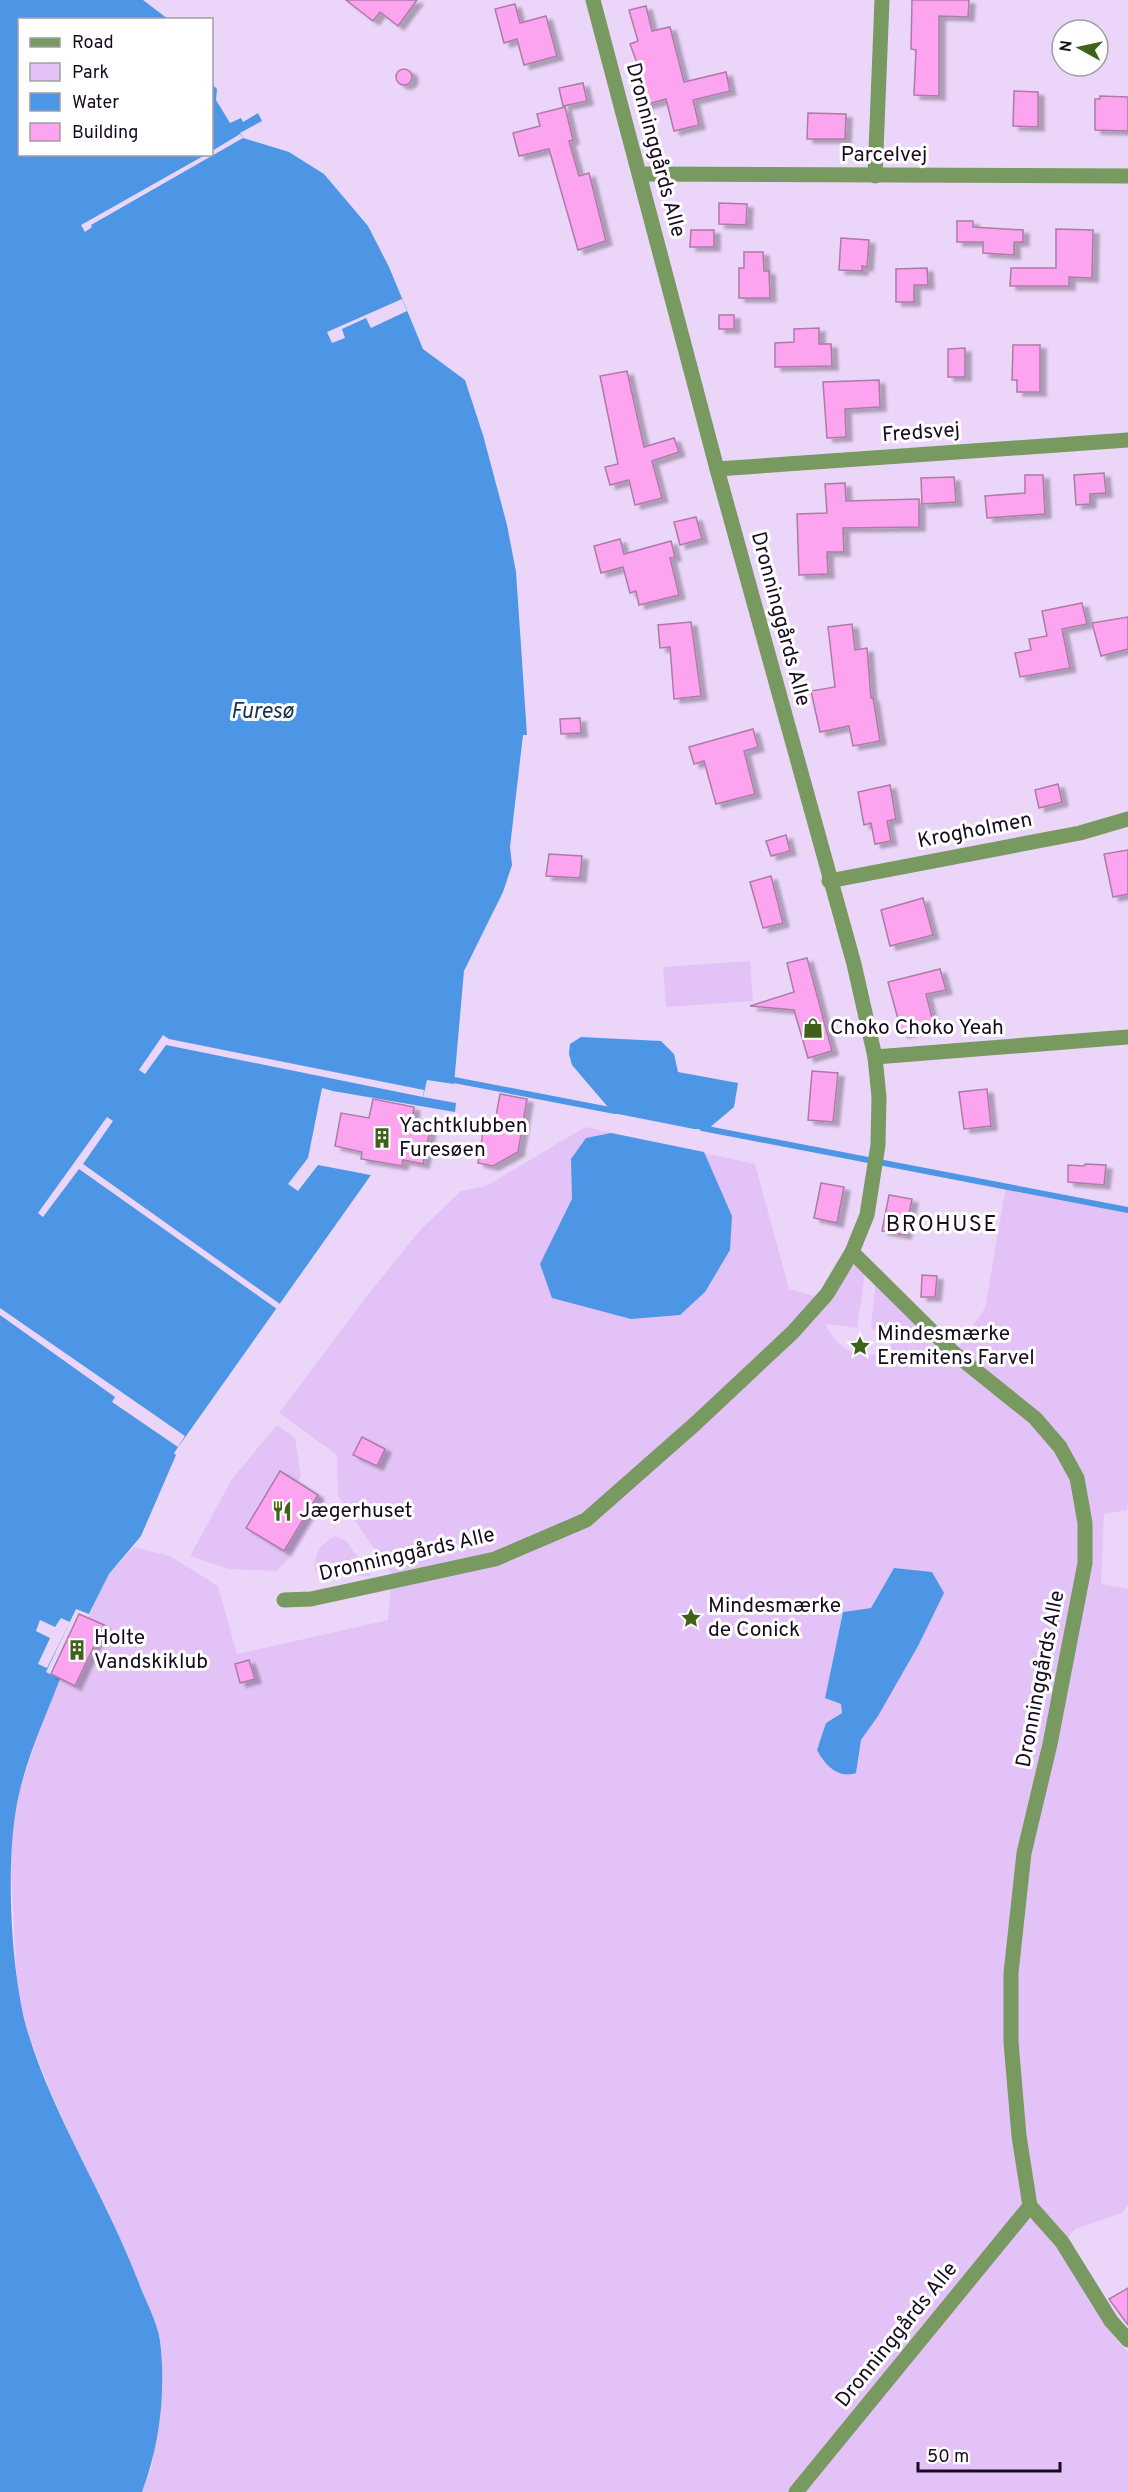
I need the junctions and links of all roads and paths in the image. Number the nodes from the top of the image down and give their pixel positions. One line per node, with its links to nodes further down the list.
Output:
1 (593, 0): 3 (street, Dronninggårds Alle)
2 (882, 0): 4 (street)
3 (640, 174): 4 (street, Parcelvej); 7 (street, Dronninggårds Alle)
4 (875, 176): 5 (street, Parcelvej)
5 (1128, 176)
6 (1128, 440): 7 (street, Fredsvej)
7 (717, 469): 9 (street, Dronninggårds Alle)
8 (1128, 819): 9 (street, Krogholmen)
9 (829, 880): 11 (street, Dronninggårds Alle)
10 (1128, 1037): 11 (street)
11 (875, 1057): 12 (street, Dronninggårds Alle)
12 (852, 1252): 13 (street, Dronninggårds Alle); 14 (street, Dronninggårds Alle)
13 (284, 1600)
14 (1030, 2205): 15 (street); 16 (street, Dronninggårds Alle)
15 (1128, 2340)
16 (796, 2492)

